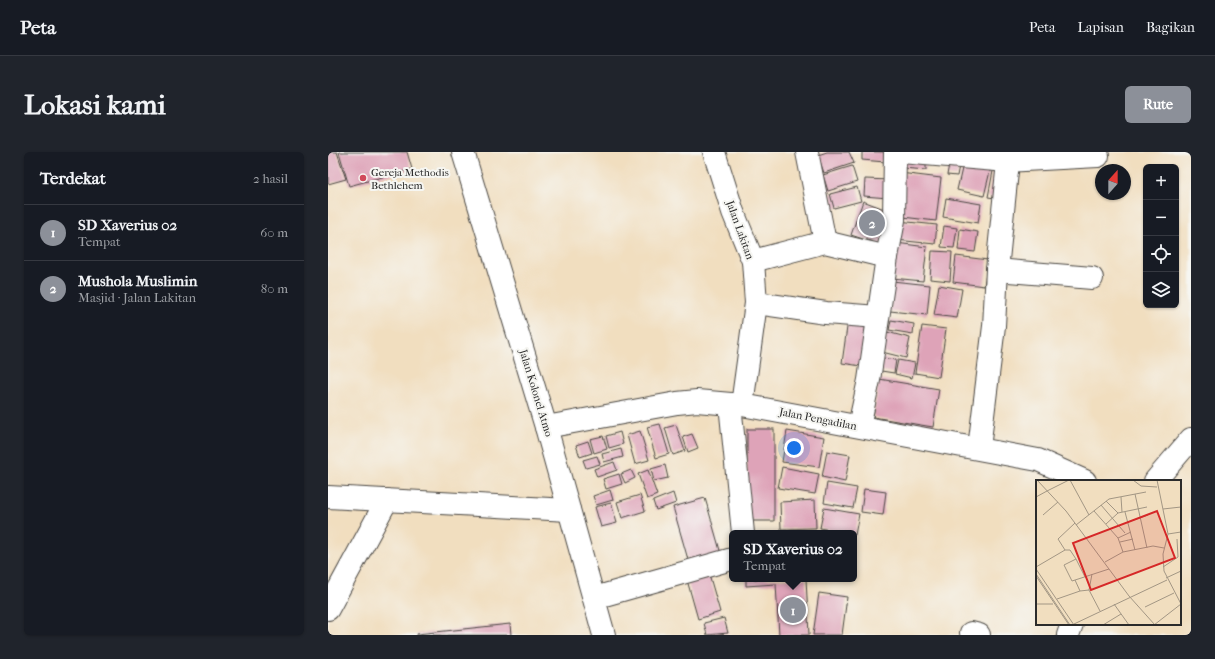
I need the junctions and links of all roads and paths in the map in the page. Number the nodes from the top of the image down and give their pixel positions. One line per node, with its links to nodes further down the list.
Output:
1 (463, 152): 17 (street, Jalan Kolonel Atmo)
2 (714, 152): 10 (street, Jalan Lakitan)
3 (807, 152): 8 (street)
4 (894, 152): 9 (street)
5 (901, 152): 6 (street)
6 (1009, 156): 7 (street); 11 (street)
7 (1098, 156)
8 (825, 242): 9 (street); 10 (street)
9 (886, 257): 14 (street)
10 (753, 261): 13 (street, Jalan Lakitan)
11 (997, 270): 12 (street); 19 (street)
12 (1092, 278)
13 (756, 303): 14 (street); 15 (street, Jalan Lakitan)
14 (878, 317): 16 (street)
15 (736, 405): 16 (street, Jalan Pengadilan); 17 (street, Jalan Pengadilan); 25 (street, Jalan Lakitan)
16 (859, 426): 19 (street, Jalan Pengadilan)
17 (546, 427): 24 (street, Jalan Kolonel Atmo)
18 (1191, 439): 21 (street)
19 (979, 448): 20 (street, Jalan Pengadilan)
20 (1083, 480)
21 (1156, 480)
22 (328, 497): 23 (street)
23 (387, 500): 24 (street); 28 (street)
24 (569, 510): 27 (street, Jalan Kolonel Atmo)
25 (743, 530)
26 (729, 560): 27 (street)
27 (594, 598): 30 (street, Jalan Kolonel Atmo)
28 (328, 609)
29 (1072, 625): 31 (street)
30 (604, 635)
31 (1068, 635)

